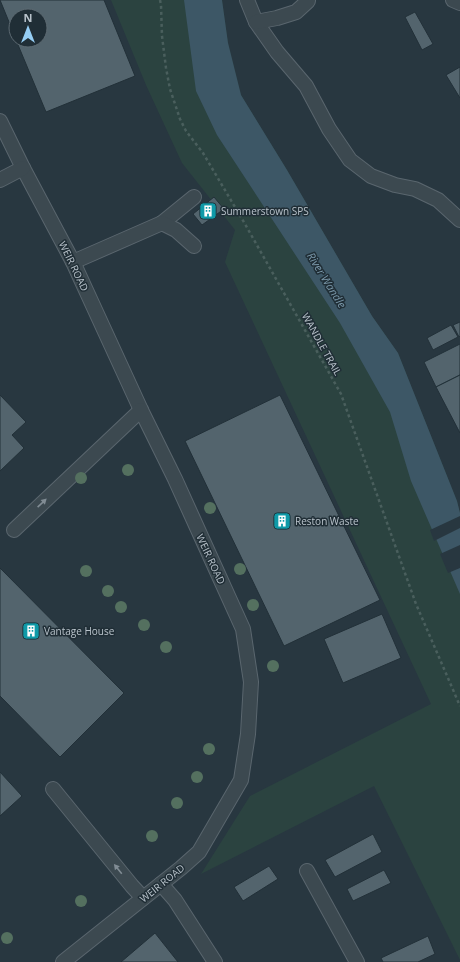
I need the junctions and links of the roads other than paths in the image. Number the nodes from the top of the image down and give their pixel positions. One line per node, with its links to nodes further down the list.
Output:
1 (247, 0): 5 (lane)
2 (453, 0): 4 (lane)
3 (308, 1): 5 (lane)
4 (460, 3)
5 (256, 22): 10 (lane)
6 (0, 121): 7 (lane, WEIR ROAD)
7 (23, 168): 8 (lane); 13 (lane, WEIR ROAD)
8 (0, 180)
9 (194, 197): 11 (lane)
10 (460, 220)
11 (162, 223): 12 (lane); 13 (lane)
12 (194, 246)
13 (73, 262): 14 (lane, WEIR ROAD)
14 (141, 410): 15 (lane, one-way to 14); 18 (lane, WEIR ROAD)
15 (14, 530)
16 (53, 789): 19 (lane, one-way to 16)
17 (307, 871): 22 (lane)
18 (161, 884): 19 (lane, WEIR ROAD); 21 (lane)
19 (143, 898): 20 (lane, WEIR ROAD)
20 (63, 962)
21 (215, 962)
22 (357, 962)

